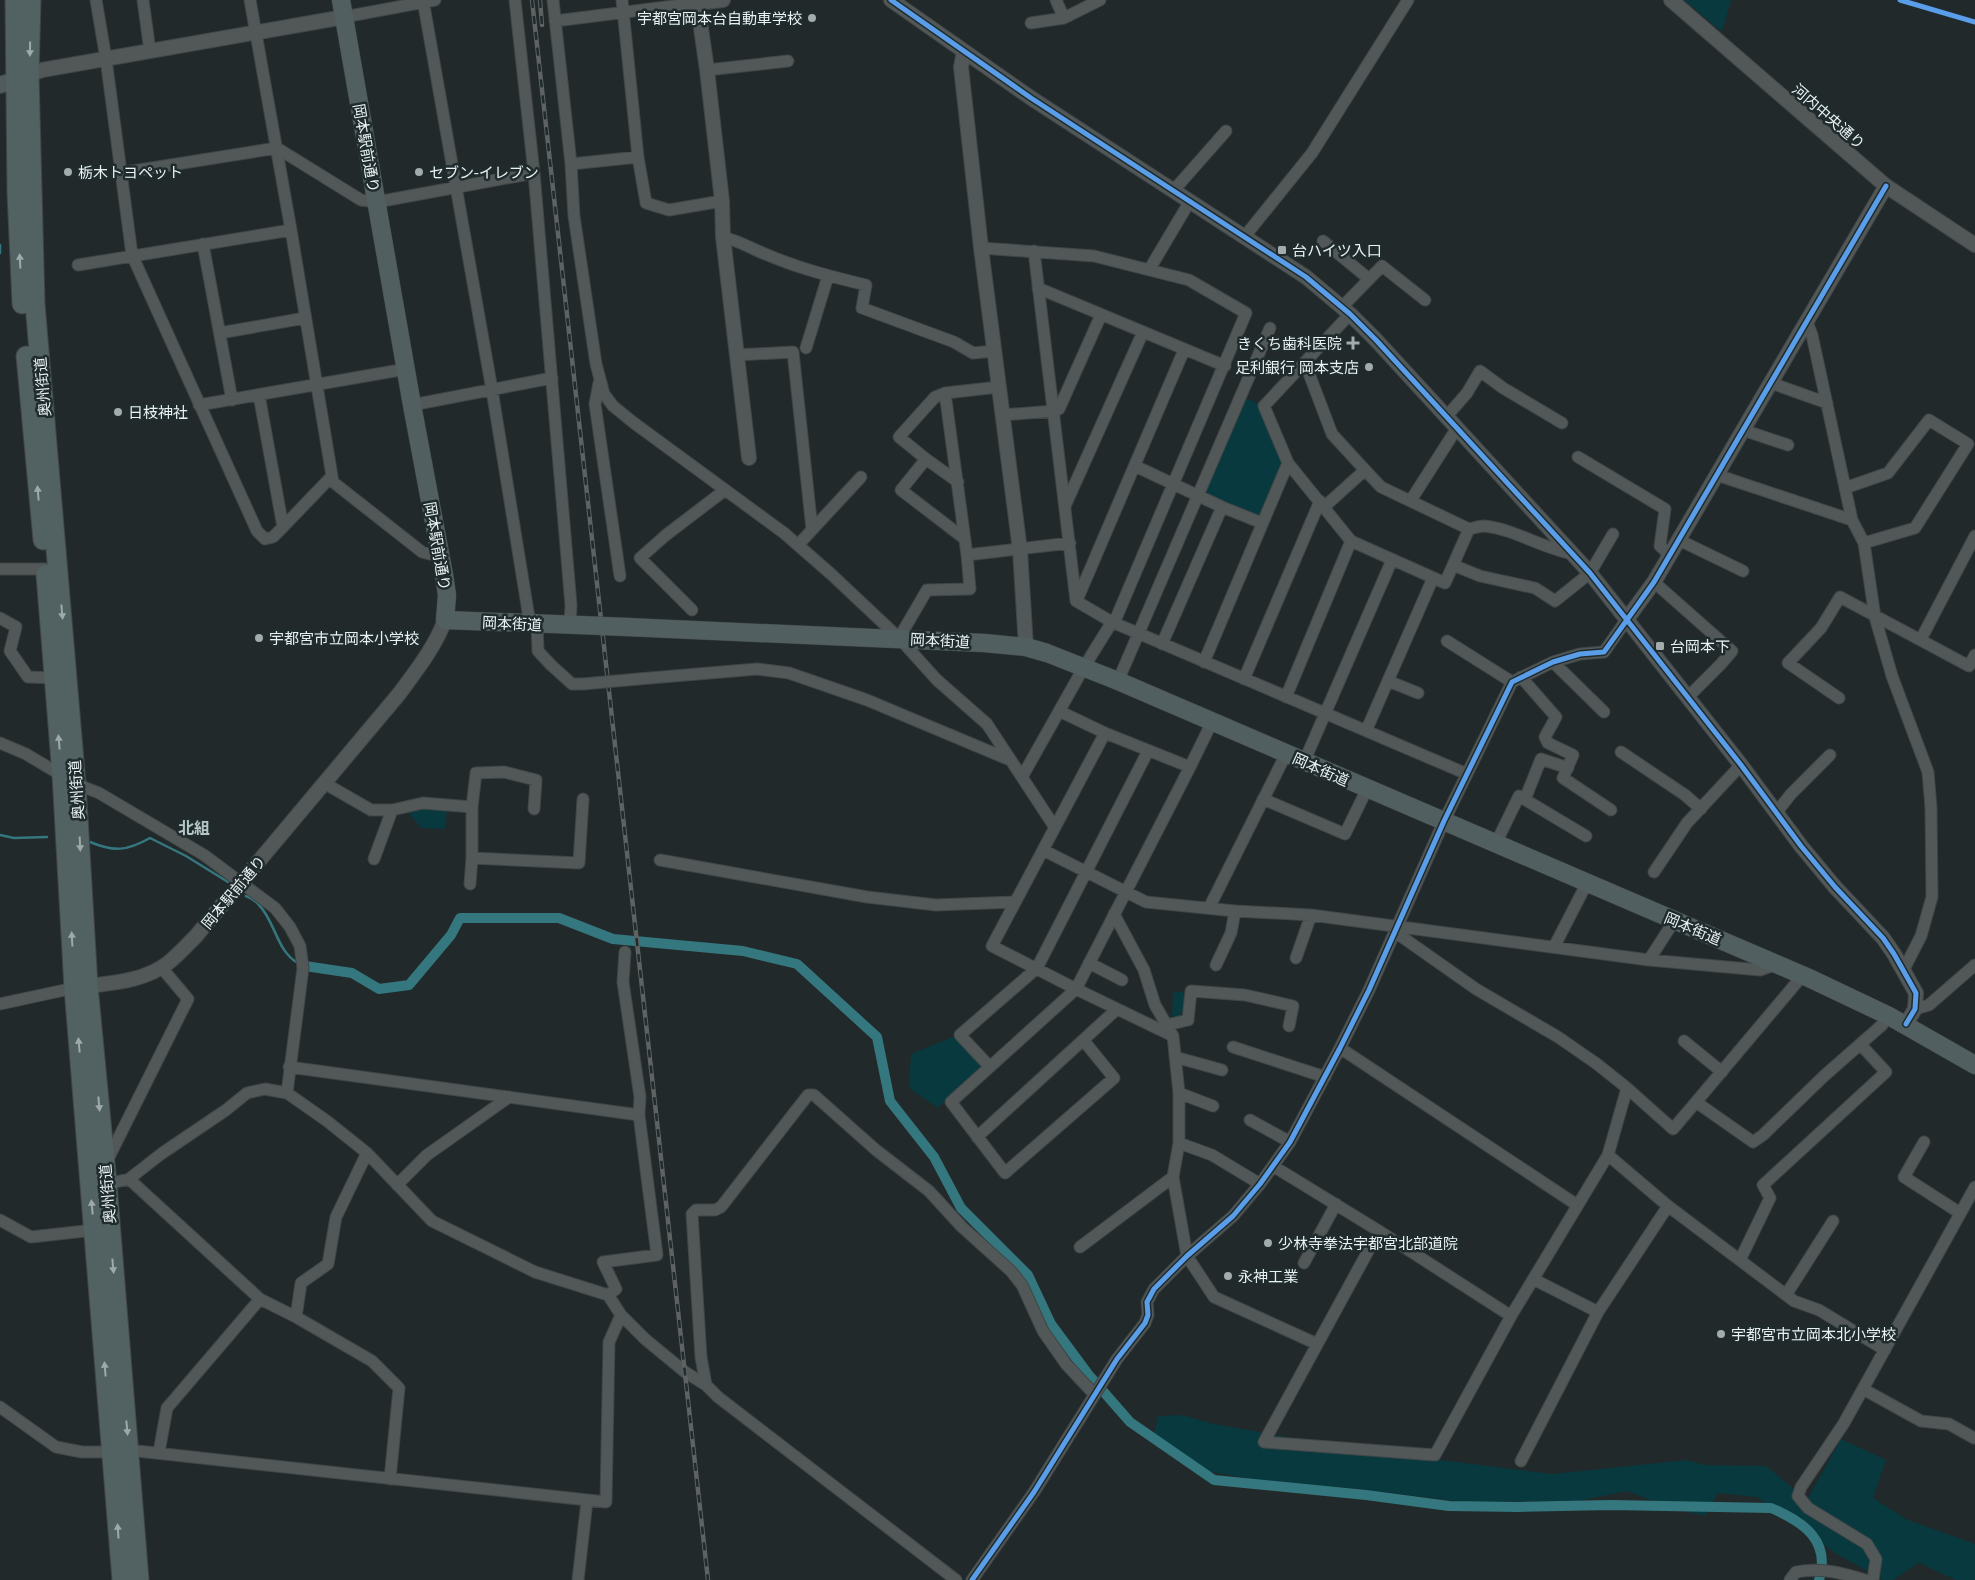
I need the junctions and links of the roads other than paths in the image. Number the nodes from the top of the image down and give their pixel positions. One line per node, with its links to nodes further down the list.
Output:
1 (15, 0): 28 (highway, 奥州街道)
2 (31, 0): 28 (highway, 奥州街道, one-way to 28)
3 (96, 0): 25 (street)
4 (143, 0): 23 (street)
5 (250, 0): 22 (street)
6 (515, 0): 34 (street)
7 (553, 0): 20 (street)
8 (622, 0): 18 (street)
9 (723, 0): 16 (street)
10 (891, 0): 24 (street)
11 (1056, 0): 19 (street)
12 (1100, 0): 19 (street)
13 (1408, 0): 42 (street)
14 (1671, 0): 35 (street, 河内中央通り)
15 (427, 1): 17 (street); 36 (street)
16 (697, 2): 18 (street); 27 (street)
17 (343, 9): 22 (street); 40 (main road, 岡本駅前通り)
18 (624, 14): 20 (street); 31 (street)
19 (1064, 18): 21 (street)
20 (555, 21): 32 (street)
21 (1031, 23)
22 (256, 32): 23 (street); 30 (street)
23 (150, 51): 25 (street)
24 (964, 51): 37 (street); 47 (street)
25 (106, 59): 28 (street); 33 (street)
26 (788, 61): 27 (street)
27 (707, 70): 38 (street)
28 (15, 80): 128 (highway, 奥州街道, one-way to 28); 180 (highway, 奥州街道, one-way to 180)
29 (1226, 131): 37 (street)
30 (277, 148): 33 (street); 40 (street); 41 (street)
31 (638, 157): 32 (street); 38 (street)
32 (571, 164): 71 (street)
33 (120, 173): 49 (street)
34 (534, 173): 36 (street); 70 (street)
35 (1886, 186): 46 (street, 河内中央通り); 59 (street)
36 (456, 187): 40 (street); 75 (street)
37 (1174, 190): 39 (street)
38 (722, 201): 43 (street)
39 (1190, 201): 42 (street); 51 (street)
40 (377, 202): 69 (main road, 岡本駅前通り)
41 (291, 230): 45 (street); 58 (street)
42 (1245, 236): 56 (street)
43 (723, 237): 52 (street); 66 (street)
44 (1323, 241): 53 (street)
45 (203, 244): 49 (street); 62 (street)
46 (1975, 245)
47 (980, 248): 48 (street); 65 (street)
48 (1034, 251): 51 (street); 54 (street)
49 (132, 255): 50 (street); 81 (street)
50 (78, 265)
51 (1149, 270): 68 (street)
52 (828, 276): 63 (street); 65 (street)
53 (1369, 280): 55 (street); 56 (street)
54 (1038, 288): 57 (street); 82 (street)
55 (1425, 300)
56 (1346, 310): 67 (street); 84 (street)
57 (1101, 315): 61 (street); 82 (street)
58 (304, 318): 62 (street); 73 (street)
59 (1806, 322): 72 (street); 79 (street)
60 (1270, 328): 102 (street)
61 (1143, 332): 64 (street); 105 (street)
62 (220, 334): 78 (street)
63 (806, 348)
64 (1184, 350): 68 (street); 93 (street)
65 (994, 351): 74 (street)
66 (737, 355): 89 (street); 110 (street)
67 (1305, 363): 92 (street); 94 (street)
68 (1225, 366): 99 (street)
69 (406, 369): 73 (street); 80 (main road, 岡本駅前通り)
70 (552, 378): 75 (street); 142 (street)
71 (600, 380): 101 (street); 131 (street)
72 (1770, 383): 79 (street); 87 (street)
73 (316, 386): 77 (street); 96 (street)
74 (999, 387): 76 (street); 83 (street)
75 (492, 390): 80 (street); 141 (street)
76 (944, 393): 91 (street); 98 (street)
77 (259, 395): 78 (street); 109 (street)
78 (232, 400): 81 (street)
79 (1827, 403): 100 (street)
80 (412, 405): 124 (main road, 岡本駅前通り)
81 (199, 406): 109 (street)
82 (1054, 411): 83 (street); 105 (street)
83 (1002, 415): 120 (street)
84 (1446, 417): 85 (street); 86 (street)
85 (1562, 424)
86 (1457, 428): 103 (street); 121 (street)
87 (1744, 430): 88 (street); 95 (street)
88 (1788, 445)
89 (749, 458)
90 (1578, 458): 123 (street)
91 (926, 459): 98 (street); 114 (street)
92 (1288, 462): 104 (street); 108 (street)
93 (1135, 466): 99 (street); 134 (street)
94 (1365, 470): 103 (street); 104 (street)
95 (1717, 475): 107 (street); 115 (street)
96 (331, 477): 109 (street); 124 (street)
97 (861, 477): 110 (street)
98 (958, 482): 114 (street)
99 (1174, 484): 102 (street); 140 (street)
100 (1845, 488): 107 (street); 118 (street)
101 (725, 490): 119 (street); 135 (street)
102 (1199, 496): 106 (street); 143 (street)
103 (1410, 500): 111 (street)
104 (1321, 504): 116 (street); 154 (street)
105 (1066, 506): 117 (street)
106 (1222, 507): 108 (street); 147 (street)
107 (1852, 520): 118 (street)
108 (1262, 523): 150 (street)
109 (283, 527)
110 (812, 529): 119 (street)
111 (1469, 529): 121 (street); 126 (street)
112 (1613, 534): 130 (street)
113 (1975, 536): 145 (street)
114 (965, 539): 122 (street)
115 (1679, 540): 123 (street); 129 (street)
116 (1351, 541): 125 (street); 159 (street)
117 (1070, 543): 120 (street); 134 (street)
118 (1864, 543): 136 (street)
119 (798, 545): 144 (street)
120 (1020, 550): 122 (street); 148 (street)
121 (1574, 554): 130 (street)
122 (967, 555): 144 (street)
123 (1670, 555): 133 (street)
124 (441, 557): 139 (main road, 岡本駅前通り)
125 (1392, 560): 132 (street); 164 (street)
126 (1453, 566): 130 (street); 132 (street)
127 (0, 569): 128 (street)
128 (45, 569): 153 (highway, 奥州街道)
129 (1743, 571)
130 (1590, 573): 138 (street)
131 (620, 576)
132 (1432, 578): 157 (street)
133 (1654, 582): 138 (street); 160 (street)
134 (1076, 601): 140 (street)
135 (692, 610)
136 (1875, 617): 145 (street); 161 (street); 223 (street)
137 (0, 618): 153 (street)
138 (1627, 619): 151 (street); 160 (street)
139 (445, 620): 141 (main road, 岡本街道); 181 (street, 岡本駅前通り)
140 (1113, 623): 143 (street); 152 (street)
141 (534, 624): 142 (main road, 岡本街道); 173 (street, bridge)
142 (574, 625): 144 (main road, 岡本街道, bridge)
143 (1137, 633): 147 (street); 156 (street)
144 (899, 638): 148 (main road, 岡本街道); 173 (street)
145 (1921, 640): 149 (street)
146 (1447, 641): 155 (street)
147 (1162, 644): 150 (street)
148 (1026, 647): 152 (main road, 岡本街道)
149 (1975, 655)
150 (1204, 662): 154 (street)
151 (1553, 662): 155 (street); 163 (street)
152 (1084, 667): 156 (main road, 岡本街道); 162 (street)
153 (54, 678): 180 (highway, 奥州街道, one-way to 153)
154 (1244, 679): 159 (street)
155 (1517, 680): 177 (street); 178 (street)
156 (1118, 681): 165 (main road, 岡本街道)
157 (1388, 681): 158 (street); 166 (street)
158 (1418, 693)
159 (1286, 697): 164 (street)
160 (1688, 697): 175 (street)
161 (1838, 698)
162 (1059, 711): 167 (street); 179 (street)
163 (1604, 712)
164 (1326, 713): 166 (street); 174 (street)
165 (1212, 722): 171 (main road, 岡本街道); 176 (street)
166 (1366, 731): 178 (street)
167 (1106, 733): 169 (street); 193 (street)
168 (0, 742): 180 (street)
169 (1148, 751): 176 (street); 200 (street)
170 (1621, 752): 188 (street)
171 (1286, 754): 174 (main road, 岡本街道); 184 (street)
172 (1830, 755): 191 (street)
173 (1010, 760): 179 (street)
174 (1304, 762): 182 (main road, 岡本街道)
175 (1741, 765): 188 (street); 191 (street)
176 (1190, 767): 205 (street)
177 (1568, 768): 185 (street); 190 (street)
178 (1467, 774): 192 (street)
179 (1022, 776): 193 (street)
180 (69, 780): 202 (street); 226 (highway, 奥州街道)
181 (324, 783): 189 (street); 202 (street, 岡本駅前通り)
182 (1367, 789): 184 (street); 192 (main road, 岡本街道)
183 (583, 799): 197 (street)
184 (1263, 799): 207 (street)
185 (1525, 799): 194 (street); 195 (street)
186 (472, 807): 187 (street); 189 (street); 197 (street)
187 (534, 809)
188 (1701, 809): 201 (street)
189 (392, 810): 198 (street)
190 (1611, 810)
191 (1776, 813): 223 (street)
192 (1444, 821): 195 (main road, 岡本街道); 212 (street)
193 (1054, 826): 196 (street)
194 (1586, 836)
195 (1496, 843): 203 (main road, 岡本街道)
196 (1043, 850): 200 (street); 206 (street)
197 (472, 858): 204 (street)
198 (374, 859)
199 (660, 860): 206 (street)
200 (1087, 872): 205 (street); 222 (street)
201 (1654, 872)
202 (240, 883): 221 (street, 岡本駅前通り); 243 (street)
203 (1587, 883): 211 (main road, 岡本街道); 213 (street)
204 (470, 884)
205 (1126, 891): 207 (street); 209 (street)
206 (1015, 902): 222 (street)
207 (1210, 908): 208 (street)
208 (1235, 911): 210 (street); 219 (street)
209 (1114, 914): 217 (street); 233 (street)
210 (1311, 915): 212 (street); 215 (street)
211 (1674, 921): 216 (street); 218 (main road, 岡本街道)
212 (1396, 929): 213 (street); 240 (street); 248 (street)
213 (1554, 947): 216 (street)
214 (625, 952): 254 (street)
215 (1296, 958)
216 (1649, 960): 218 (street)
217 (1089, 963): 225 (street); 227 (street)
218 (1777, 964): 224 (main road, 岡本街道)
219 (1216, 965)
220 (1975, 965): 229 (street)
221 (161, 967): 226 (street, 岡本駅前通り); 262 (street)
222 (1037, 968): 227 (street); 244 (street)
223 (1904, 969): 229 (street)
224 (1804, 976): 231 (main road, 岡本街道); 246 (street)
225 (1122, 980)
226 (81, 987): 228 (street); 262 (highway, 奥州街道, one-way to 262); 276 (highway, 奥州街道, one-way to 226)
227 (1076, 989): 230 (street); 244 (street)
228 (0, 1004)
229 (1916, 1008): 232 (street)
230 (1117, 1009): 235 (street); 236 (street)
231 (1889, 1016): 232 (main road, 岡本街道); 238 (street)
232 (1906, 1024): 242 (main road, 岡本街道)
233 (1167, 1025): 234 (street); 235 (street)
234 (1289, 1026)
235 (1173, 1036): 241 (street)
236 (1084, 1041): 256 (street); 256 (street)
237 (1684, 1041): 246 (street)
238 (1860, 1044): 252 (street); 280 (street)
239 (1233, 1047): 247 (street)
240 (1340, 1048): 247 (street); 271 (street)
241 (1176, 1057): 245 (street); 250 (street)
242 (1975, 1065)
243 (289, 1067): 249 (street); 251 (street)
244 (990, 1067): 256 (street)
245 (1222, 1070)
246 (1722, 1072): 252 (street)
247 (1325, 1077): 257 (street)
248 (1627, 1088): 252 (street); 261 (street)
249 (287, 1093): 260 (street); 265 (street)
250 (1179, 1093): 253 (street); 259 (street)
251 (509, 1097): 254 (street); 268 (street)
252 (1696, 1102)
253 (1213, 1106)
254 (639, 1115): 283 (street)
255 (1250, 1120): 257 (street)
256 (977, 1137)
257 (1290, 1142): 263 (street)
258 (1924, 1142): 273 (street)
259 (1179, 1143): 264 (street); 267 (street)
260 (367, 1153): 268 (street); 289 (street)
261 (1608, 1155): 271 (street); 272 (street)
262 (105, 1165): 266 (highway, 奥州街道)
263 (1273, 1166): 267 (street); 270 (street)
264 (1173, 1177): 278 (street); 279 (street)
265 (129, 1179): 266 (street); 285 (street)
266 (106, 1184): 297 (highway, 奥州街道, one-way to 297)
267 (1260, 1184): 279 (street)
268 (397, 1185): 283 (street)
269 (1975, 1187): 273 (street)
270 (1336, 1204): 277 (street); 281 (street)
271 (1578, 1205): 282 (street)
272 (1668, 1206): 280 (street); 286 (street)
273 (1960, 1213): 291 (street)
274 (0, 1220): 276 (street)
275 (1833, 1222): 284 (street)
276 (94, 1230): 297 (highway, 奥州街道, one-way to 276)
277 (1379, 1231): 288 (street); 290 (street)
278 (1080, 1247)
279 (1187, 1256): 290 (street); 294 (street)
280 (1740, 1260): 284 (street)
281 (1304, 1263)
282 (1532, 1280): 286 (street); 288 (street)
283 (608, 1295): 287 (street)
284 (1786, 1295): 291 (street)
285 (260, 1299): 289 (street); 298 (street)
286 (1598, 1312): 299 (street)
287 (621, 1315): 292 (street); 301 (street)
288 (1511, 1316): 290 (street)
289 (296, 1317): 300 (street)
290 (1317, 1344)
291 (1885, 1350): 293 (street)
292 (706, 1385): 294 (street); 305 (street)
293 (1863, 1389): 296 (street); 309 (street)
294 (1095, 1392): 306 (street)
295 (0, 1407): 297 (street)
296 (1974, 1438)
297 (120, 1451): 298 (street); 302 (highway, 奥州街道, one-way to 297); 303 (highway, 奥州街道)
298 (159, 1452): 300 (street)
299 (1522, 1461)
300 (390, 1479): 301 (street)
301 (587, 1501): 304 (street)
302 (122, 1580)
303 (139, 1580)
304 (578, 1580)
305 (956, 1580)
306 (972, 1580)
307 (1790, 1580): 308 (street)
308 (1865, 1580)
309 (1874, 1580)

